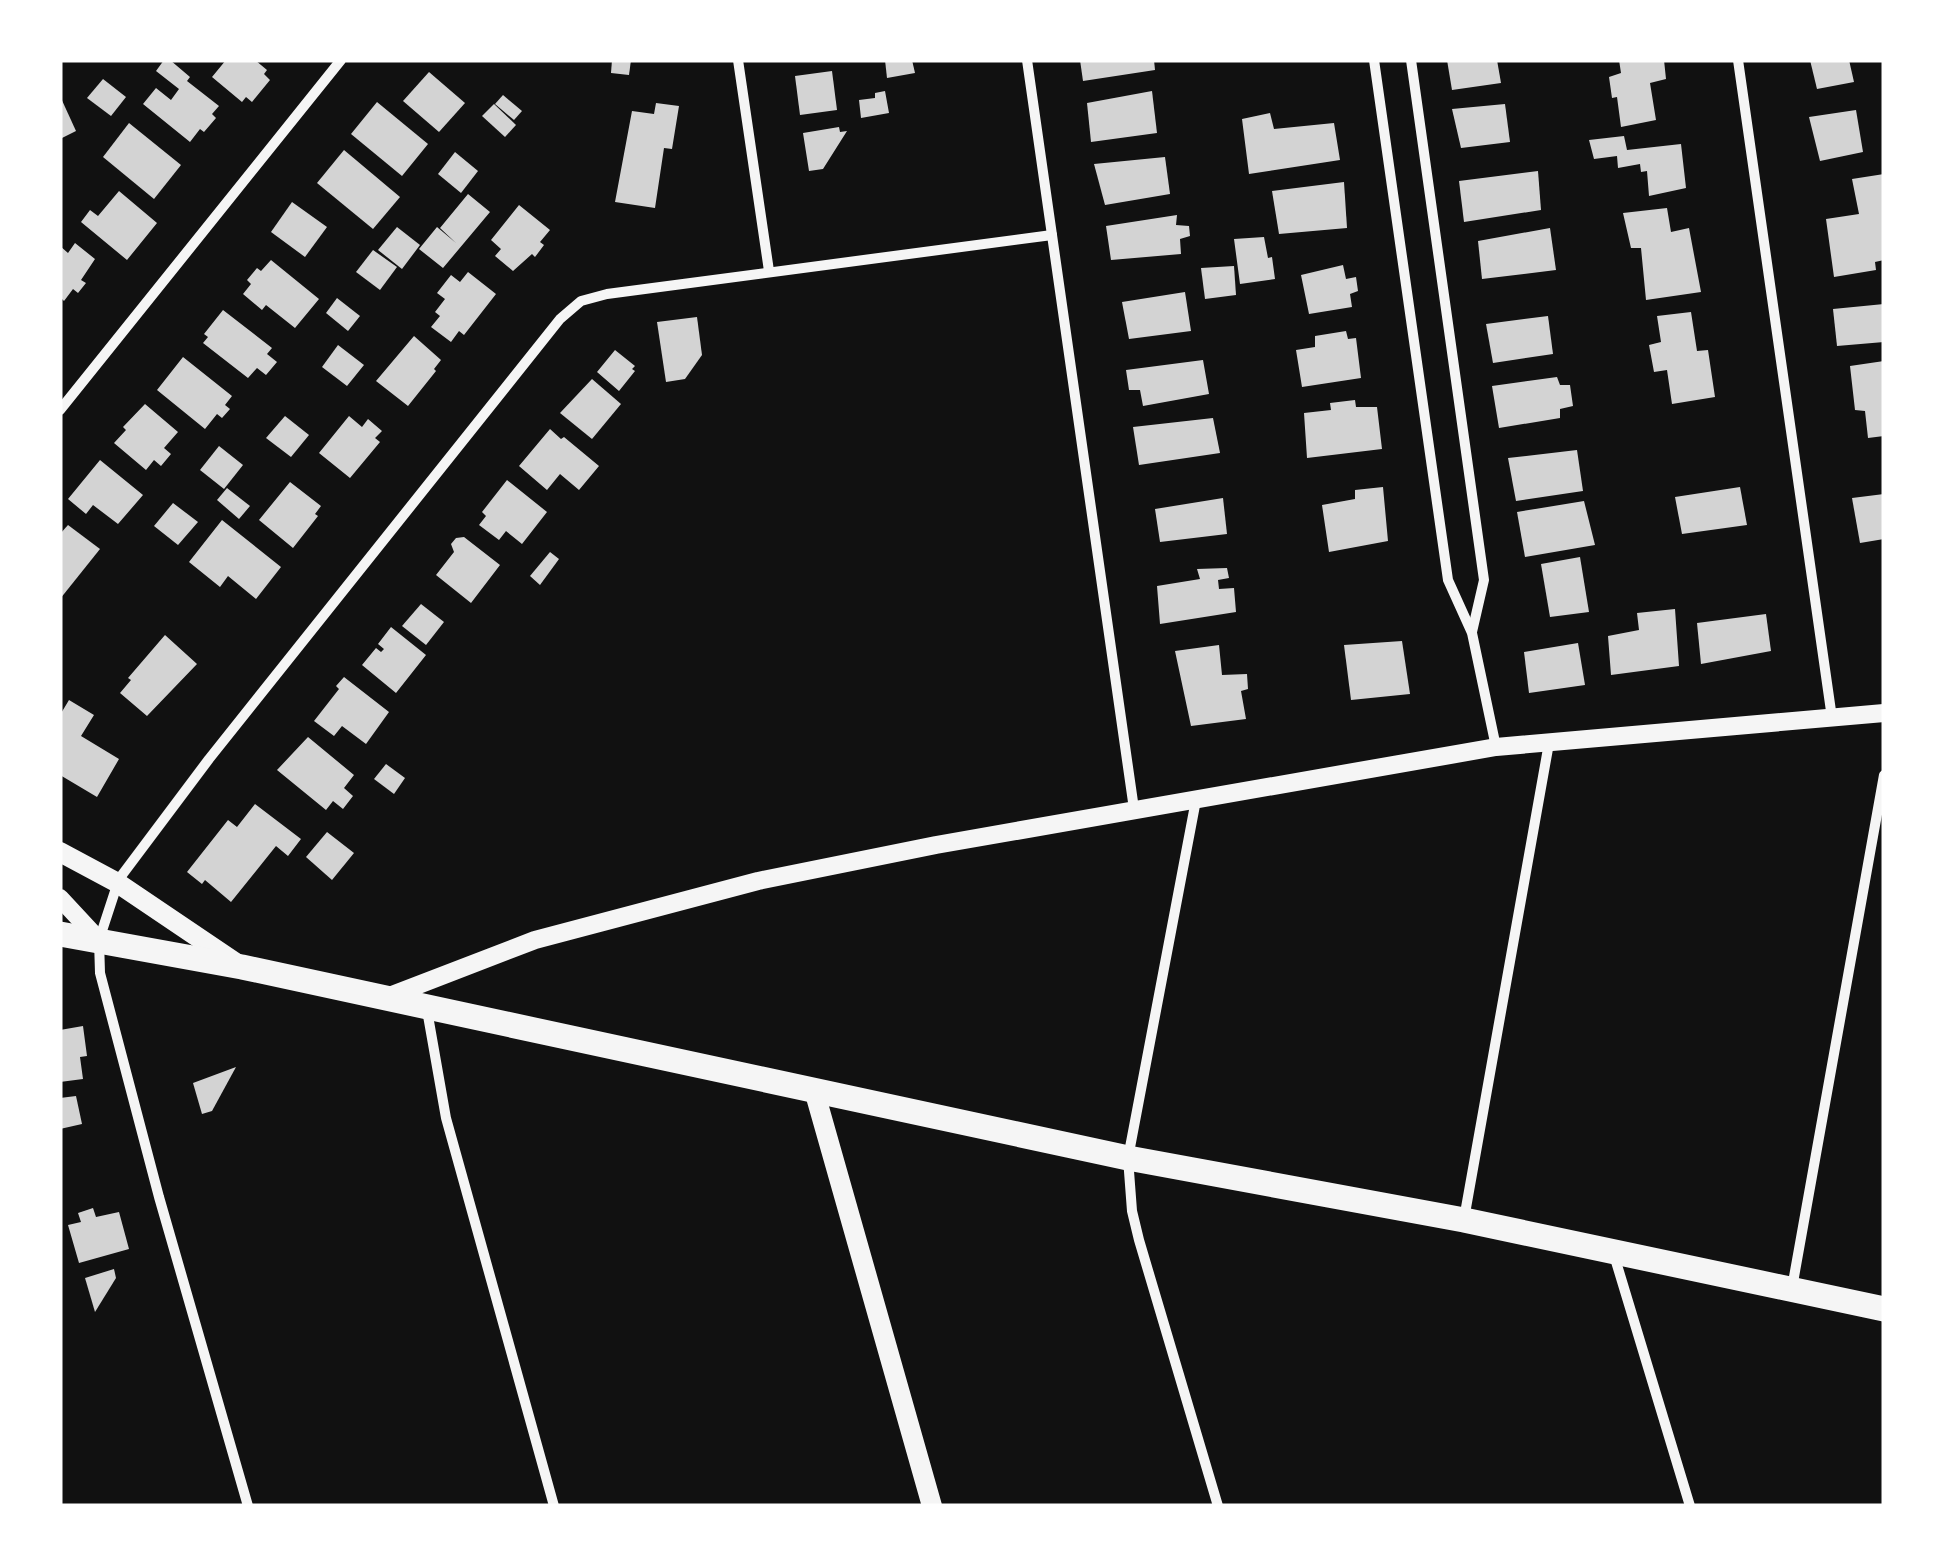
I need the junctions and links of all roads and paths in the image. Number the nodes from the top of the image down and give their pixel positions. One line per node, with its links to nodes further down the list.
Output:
1 (341, 60): 9 (street)
2 (738, 60): 8 (street)
3 (1028, 60): 7 (street)
4 (1374, 60): 10 (street)
5 (1412, 60): 10 (street)
6 (1738, 60): 12 (street)
7 (1052, 235): 8 (street); 17 (street)
8 (769, 271): 19 (street)
9 (60, 410)
10 (1472, 633): 14 (street)
11 (1884, 714): 12 (street)
12 (1832, 719): 13 (street)
13 (1549, 743): 14 (street); 28 (street)
14 (1496, 747): 16 (street)
15 (1884, 776): 30 (street)
16 (1196, 800): 17 (street); 27 (street)
17 (1134, 809): 24 (street)
18 (60, 852): 19 (main road)
19 (116, 882): 22 (street); 23 (main road)
20 (60, 898): 22 (street)
21 (60, 934): 22 (main road)
22 (98, 940): 23 (main road); 32 (street)
23 (242, 967): 24 (main road)
24 (382, 999): 25 (main road)
25 (426, 1009): 26 (main road); 33 (street)
26 (814, 1090): 27 (main road); 34 (main road)
27 (1128, 1158): 28 (main road); 35 (street)
28 (1464, 1220): 29 (main road)
29 (1614, 1254): 30 (main road); 36 (street)
30 (1792, 1289): 31 (main road)
31 (1884, 1309)
32 (248, 1506)
33 (554, 1506)
34 (932, 1506)
35 (1218, 1506)
36 (1690, 1506)

